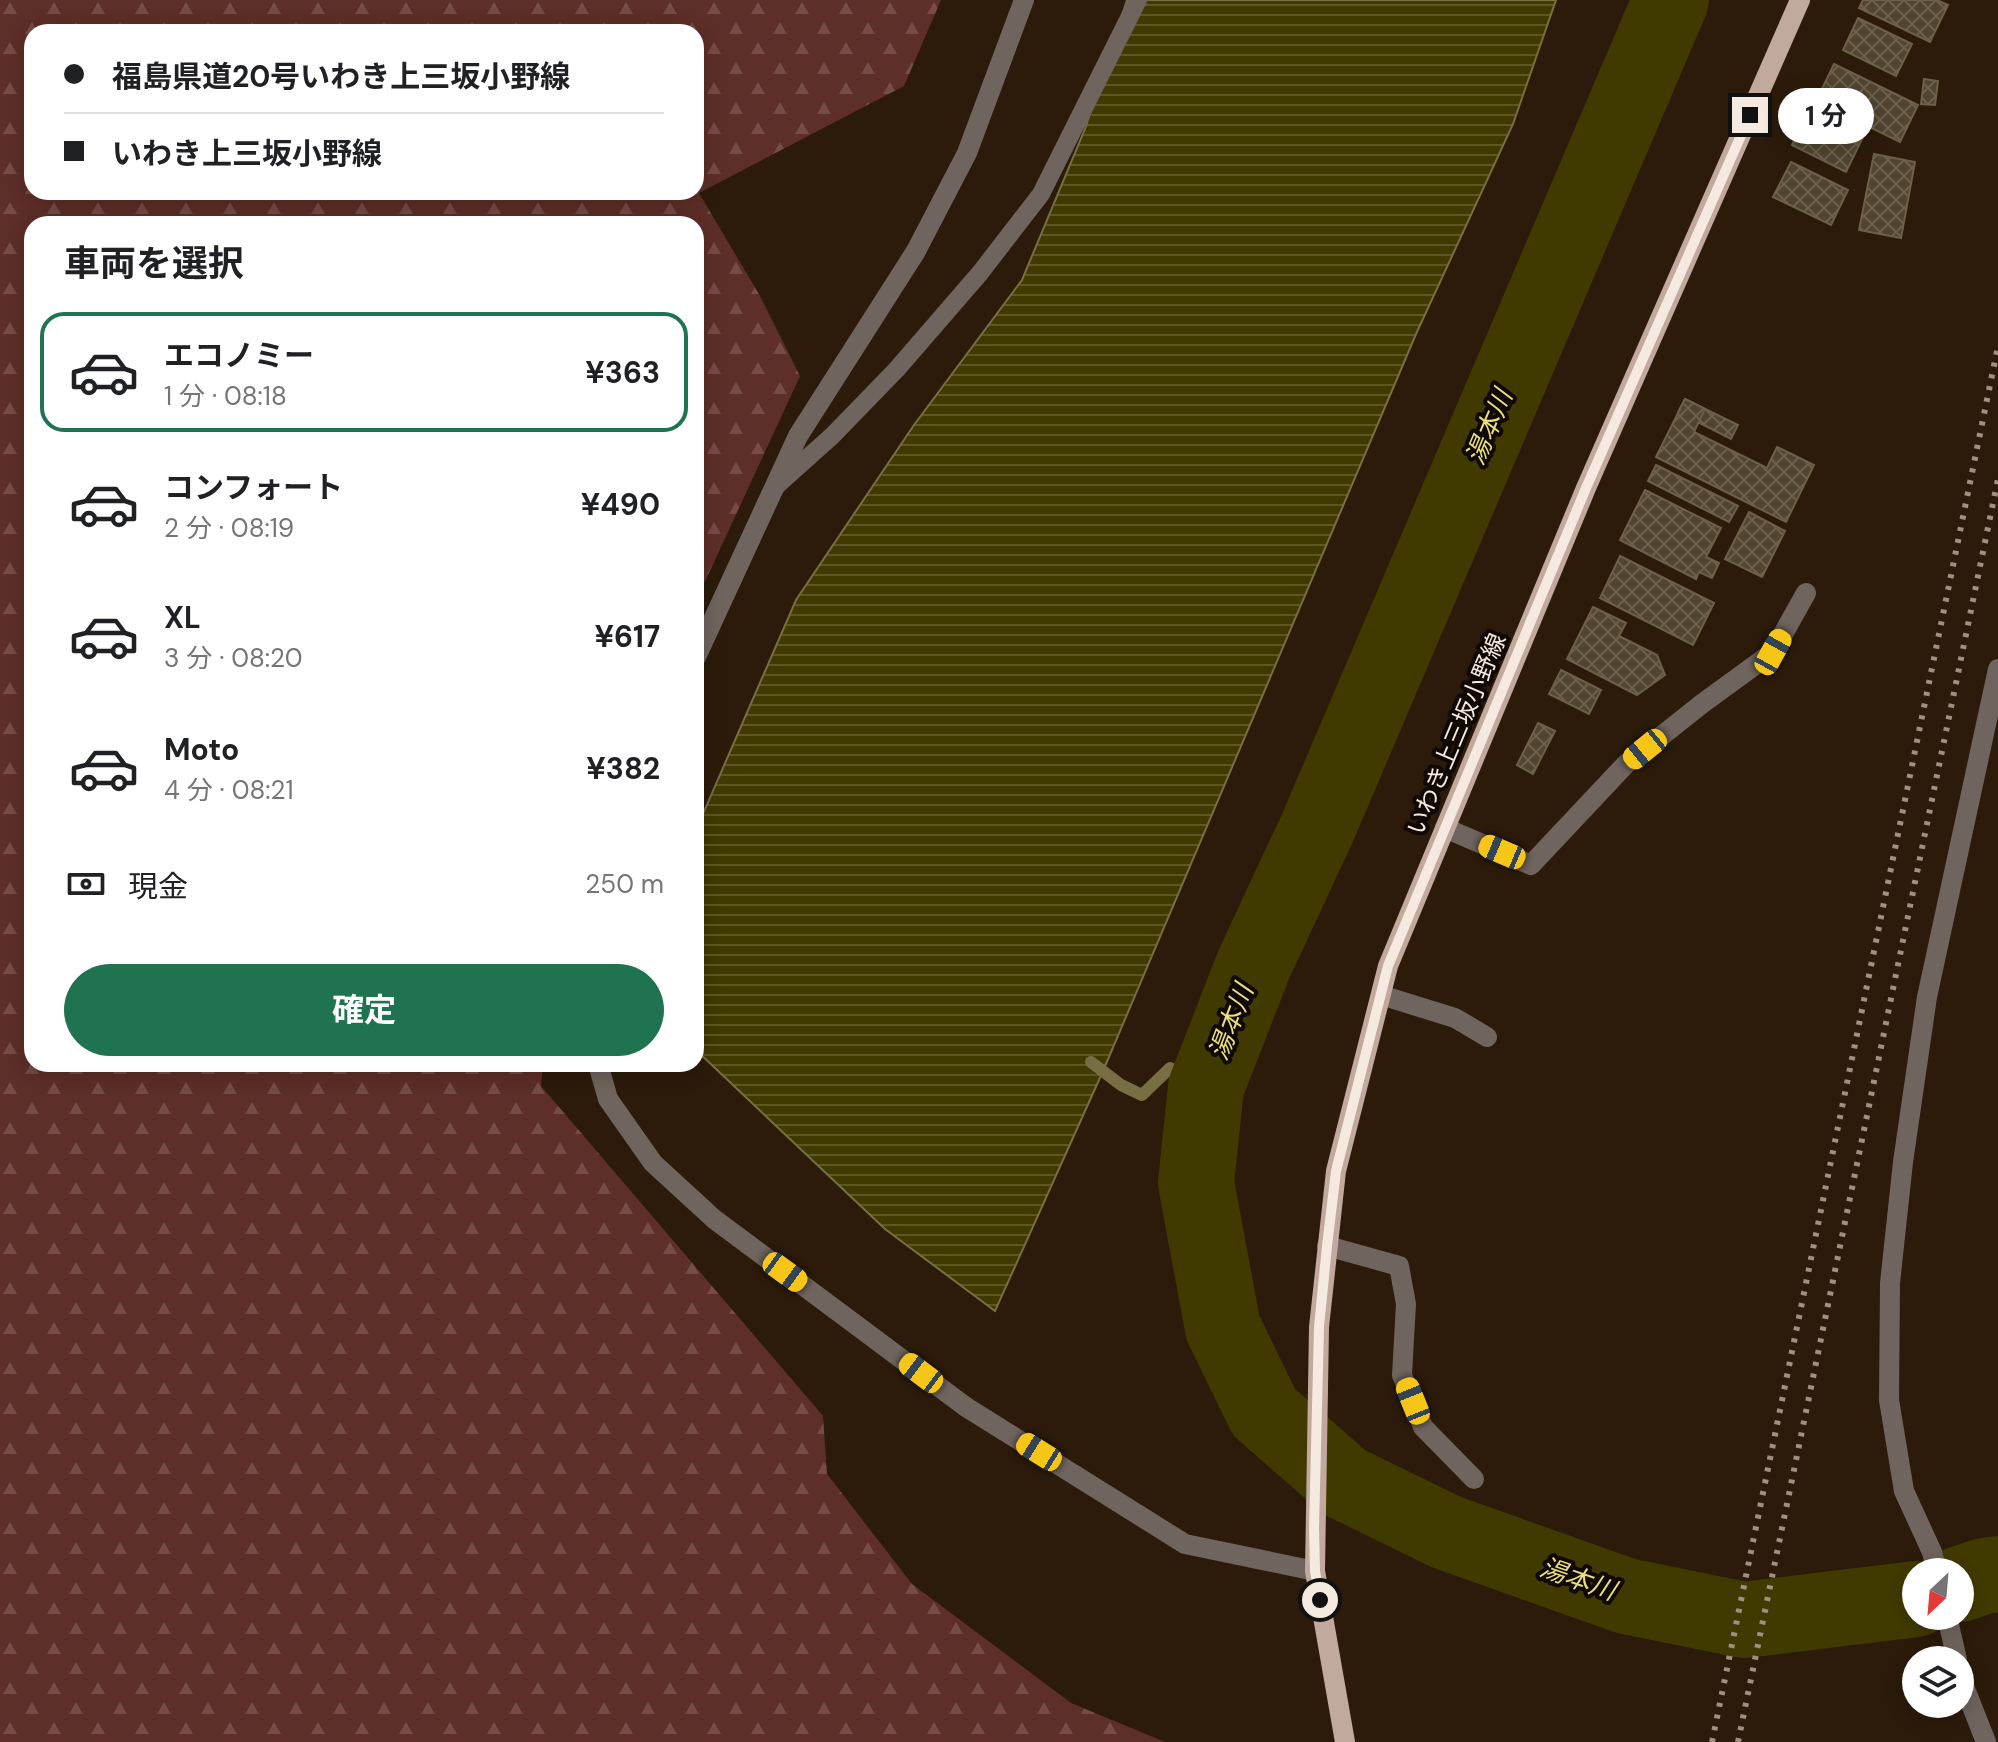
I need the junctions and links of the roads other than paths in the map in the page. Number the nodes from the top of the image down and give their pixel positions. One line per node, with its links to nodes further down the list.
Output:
1 (1024, 0): 4 (street)
2 (1138, 0): 4 (lane)
3 (1800, 0): 8 (main road, いわき上三坂小野線)
4 (773, 489): 6 (street)
5 (1806, 593): 8 (street)
6 (704, 640)
7 (1998, 669): 14 (street)
8 (1445, 828): 9 (main road, いわき上三坂小野線)
9 (1381, 995): 10 (street); 12 (main road, いわき上三坂小野線)
10 (1487, 1037)
11 (600, 1072): 15 (street)
12 (1327, 1246): 13 (street); 15 (main road, いわき上三坂小野線)
13 (1474, 1479)
14 (1932, 1558)
15 (1315, 1571): 17 (main road, いわき上三坂小野線)
16 (1974, 1712): 18 (street)
17 (1345, 1742)
18 (1986, 1742)

